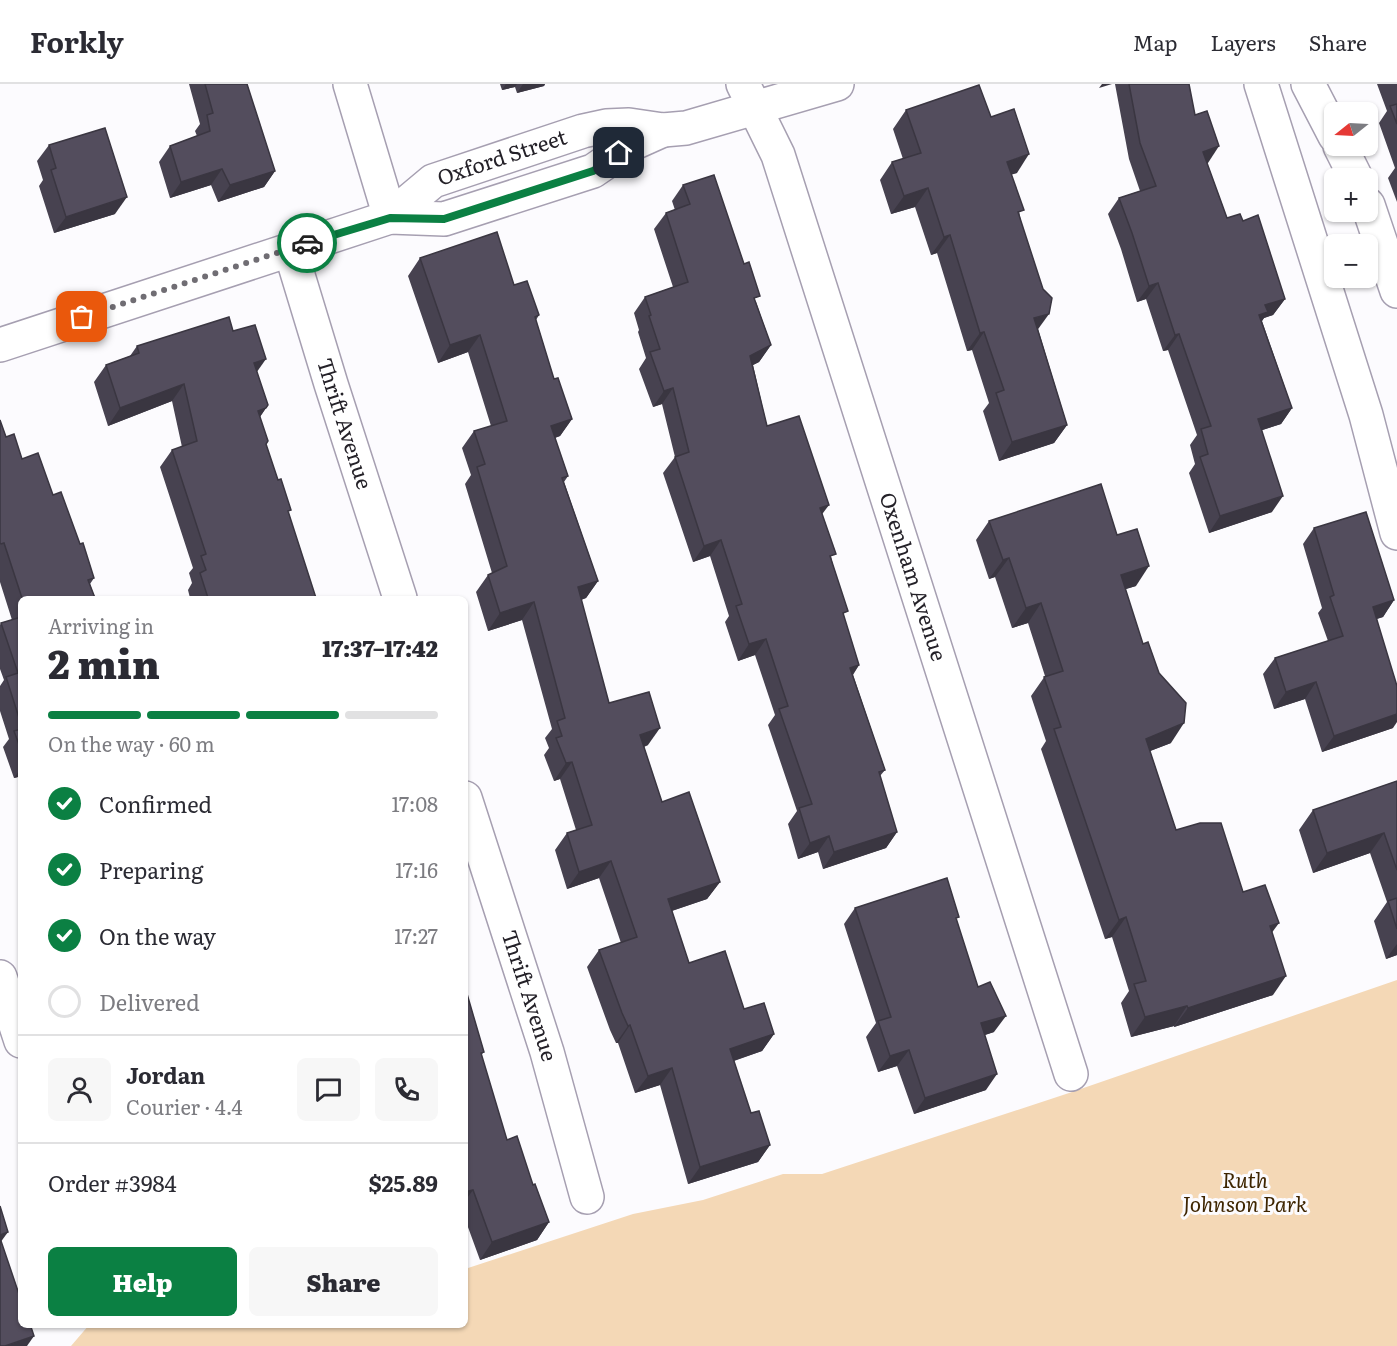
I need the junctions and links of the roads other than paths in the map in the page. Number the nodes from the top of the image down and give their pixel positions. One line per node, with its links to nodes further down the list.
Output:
1 (350, 84): 7 (street)
2 (837, 84): 5 (street, Oxford Street)
3 (1261, 84): 12 (street)
4 (1308, 84): 6 (street)
5 (749, 96): 7 (street, Oxford Street); 17 (street, Oxenham Avenue)
6 (1324, 115)
7 (390, 218): 9 (street, Oxford Street)
8 (1374, 222): 10 (street)
9 (290, 249): 11 (street, Oxford Street); 13 (street, Thrift Avenue)
10 (1397, 291)
11 (0, 345)
12 (1397, 533)
13 (399, 596)
14 (468, 807): 18 (street, Thrift Avenue)
15 (0, 978): 16 (street)
16 (18, 1032)
17 (1071, 1074)
18 (587, 1197)

